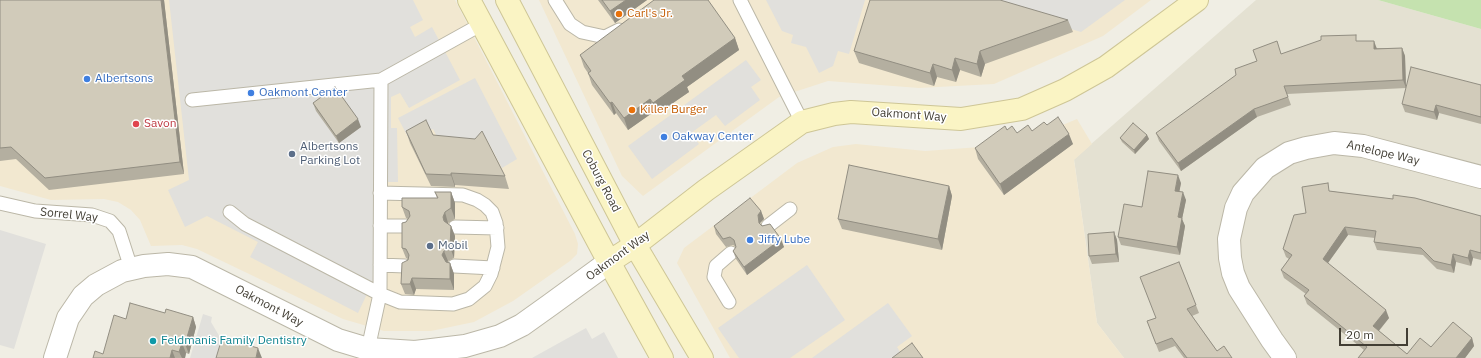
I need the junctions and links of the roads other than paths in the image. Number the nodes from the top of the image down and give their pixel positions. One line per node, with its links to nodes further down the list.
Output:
1 (469, 0): 7 (main road)
2 (507, 0): 21 (main road, Coburg Road)
3 (555, 0): 6 (lane)
4 (740, 0): 10 (lane)
5 (1197, 0): 10 (main road, Oakmont Way)
6 (629, 23)
7 (482, 24): 8 (lane); 23 (main road)
8 (381, 80): 9 (lane); 12 (lane)
9 (192, 100)
10 (802, 122): 21 (main road, Oakmont Way)
11 (1481, 177): 35 (street, Antelope Way)
12 (380, 193): 16 (lane); 20 (lane)
13 (0, 203): 27 (lane, Sorrel Way)
14 (790, 209): 18 (lane)
15 (230, 212): 29 (lane)
16 (380, 226): 17 (lane); 24 (lane)
17 (406, 226)
18 (768, 226)
19 (455, 227): 20 (lane)
20 (497, 228): 28 (lane)
21 (635, 245): 23 (main road, Oakmont Way); 34 (main road, Coburg Road)
22 (731, 253): 30 (lane)
23 (608, 262): 31 (street, Oakmont Way); 33 (main road)
24 (380, 265): 25 (lane); 29 (lane)
25 (406, 266)
26 (454, 266): 28 (lane)
27 (131, 268): 31 (street, Oakmont Way); 32 (street, Oakmont Way)
28 (493, 268): 29 (lane)
29 (380, 294): 31 (lane)
30 (729, 302)
31 (368, 349)
32 (55, 358)
33 (662, 358)
34 (702, 358)
35 (1285, 358)

